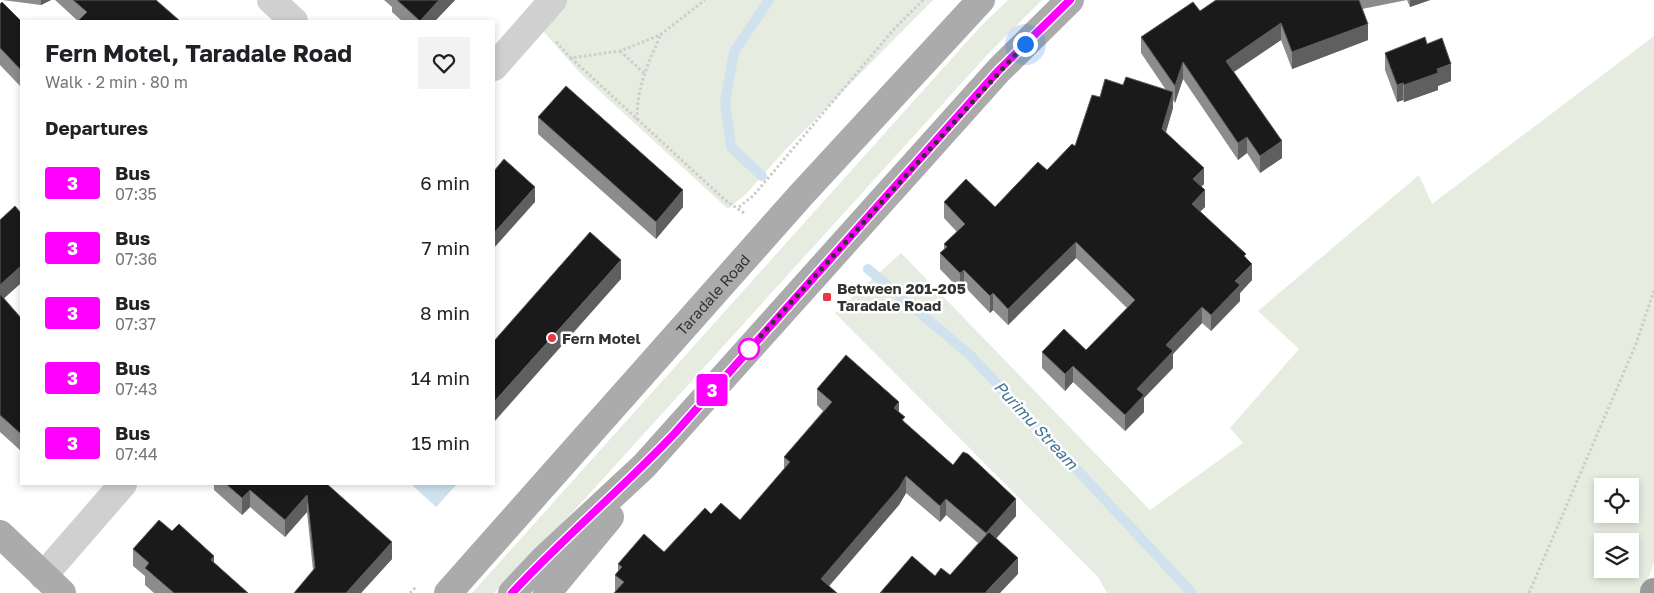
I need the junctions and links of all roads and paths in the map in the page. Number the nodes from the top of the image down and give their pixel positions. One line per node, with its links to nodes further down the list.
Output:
1 (271, 0): 7 (street)
2 (553, 0): 8 (street)
3 (705, 0): 9 (path)
4 (922, 0): 15 (path)
5 (981, 0): 22 (main road, Taradale Road)
6 (1070, 0): 18 (main road)
7 (293, 20)
8 (534, 21): 11 (path); 12 (street)
9 (660, 35): 10 (path); 13 (path)
10 (620, 52): 11 (path); 13 (path)
11 (572, 58): 14 (path)
12 (495, 66)
13 (644, 73): 14 (path)
14 (637, 121): 15 (path)
15 (738, 207): 16 (path)
16 (744, 213)
17 (1654, 290): 25 (path)
18 (644, 466): 23 (main road); 24 (main road)
19 (122, 485): 21 (street)
20 (0, 534): 21 (main road)
21 (52, 585)
22 (448, 593)
23 (512, 593)
24 (547, 593)
25 (1529, 593)

